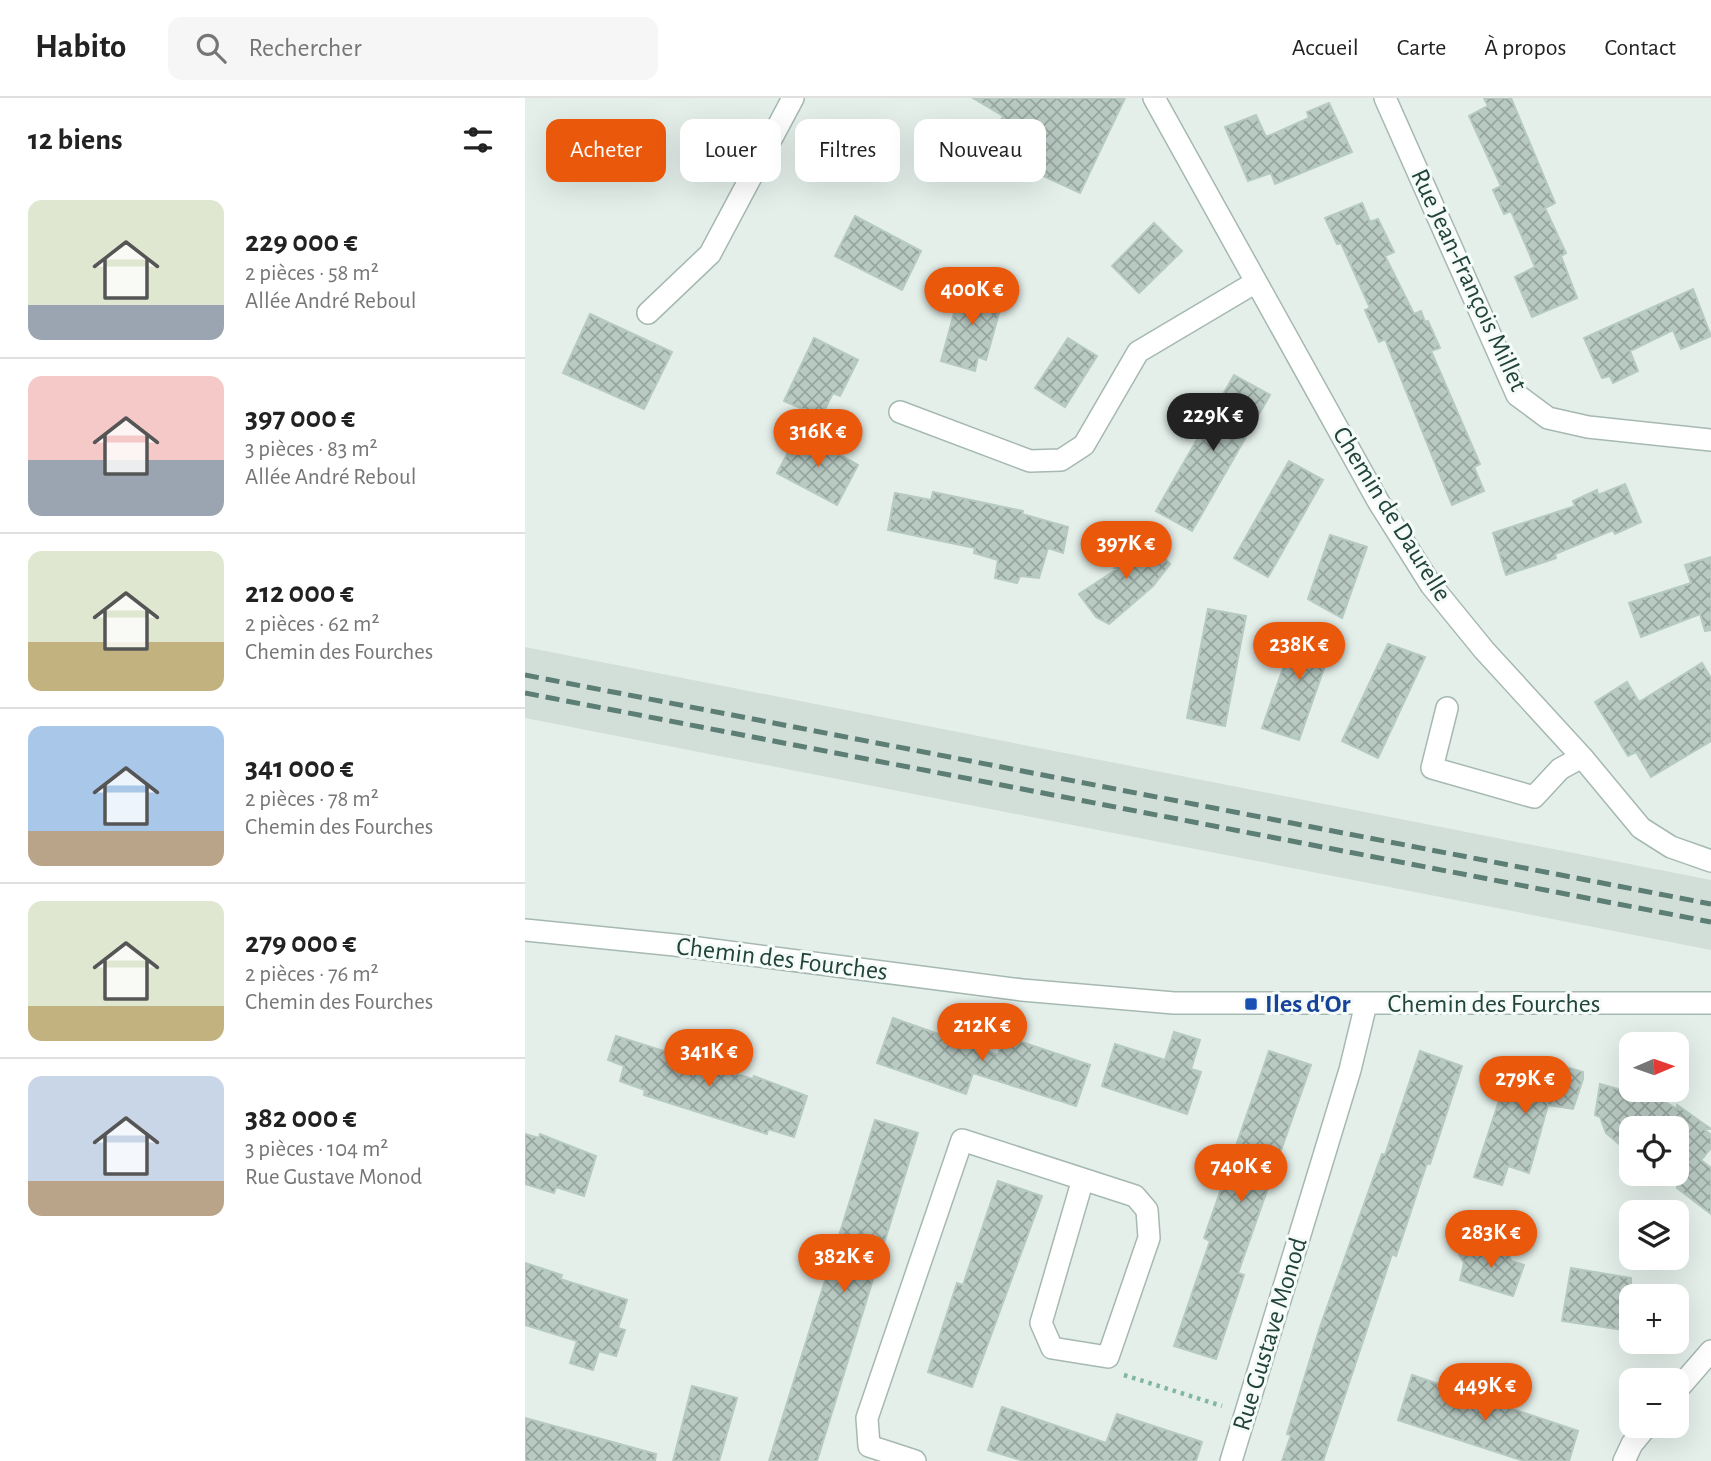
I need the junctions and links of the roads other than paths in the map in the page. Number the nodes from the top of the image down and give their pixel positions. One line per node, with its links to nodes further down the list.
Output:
1 (793, 98): 5 (street)
2 (1154, 98): 4 (street, Chemin de Daurelle)
3 (1385, 98): 7 (street, Rue Jean-François Millet)
4 (1256, 282): 6 (street); 9 (street, Chemin de Daurelle)
5 (648, 313)
6 (900, 412)
7 (1711, 440)
8 (1447, 708): 9 (street)
9 (1582, 757): 10 (street, Chemin de Daurelle)
10 (1711, 860)
11 (525, 930): 13 (street, Chemin des Fourches)
12 (1711, 1003): 13 (street, Chemin des Fourches)
13 (1366, 1004): 20 (street, Rue Gustave Monod)
14 (1083, 1179): 14 (street); 18 (street)
15 (1711, 1351): 16 (street)
16 (1689, 1376)
17 (1637, 1438): 21 (street)
18 (867, 1454): 19 (street)
19 (915, 1461)
20 (1231, 1461)
21 (1624, 1461)

